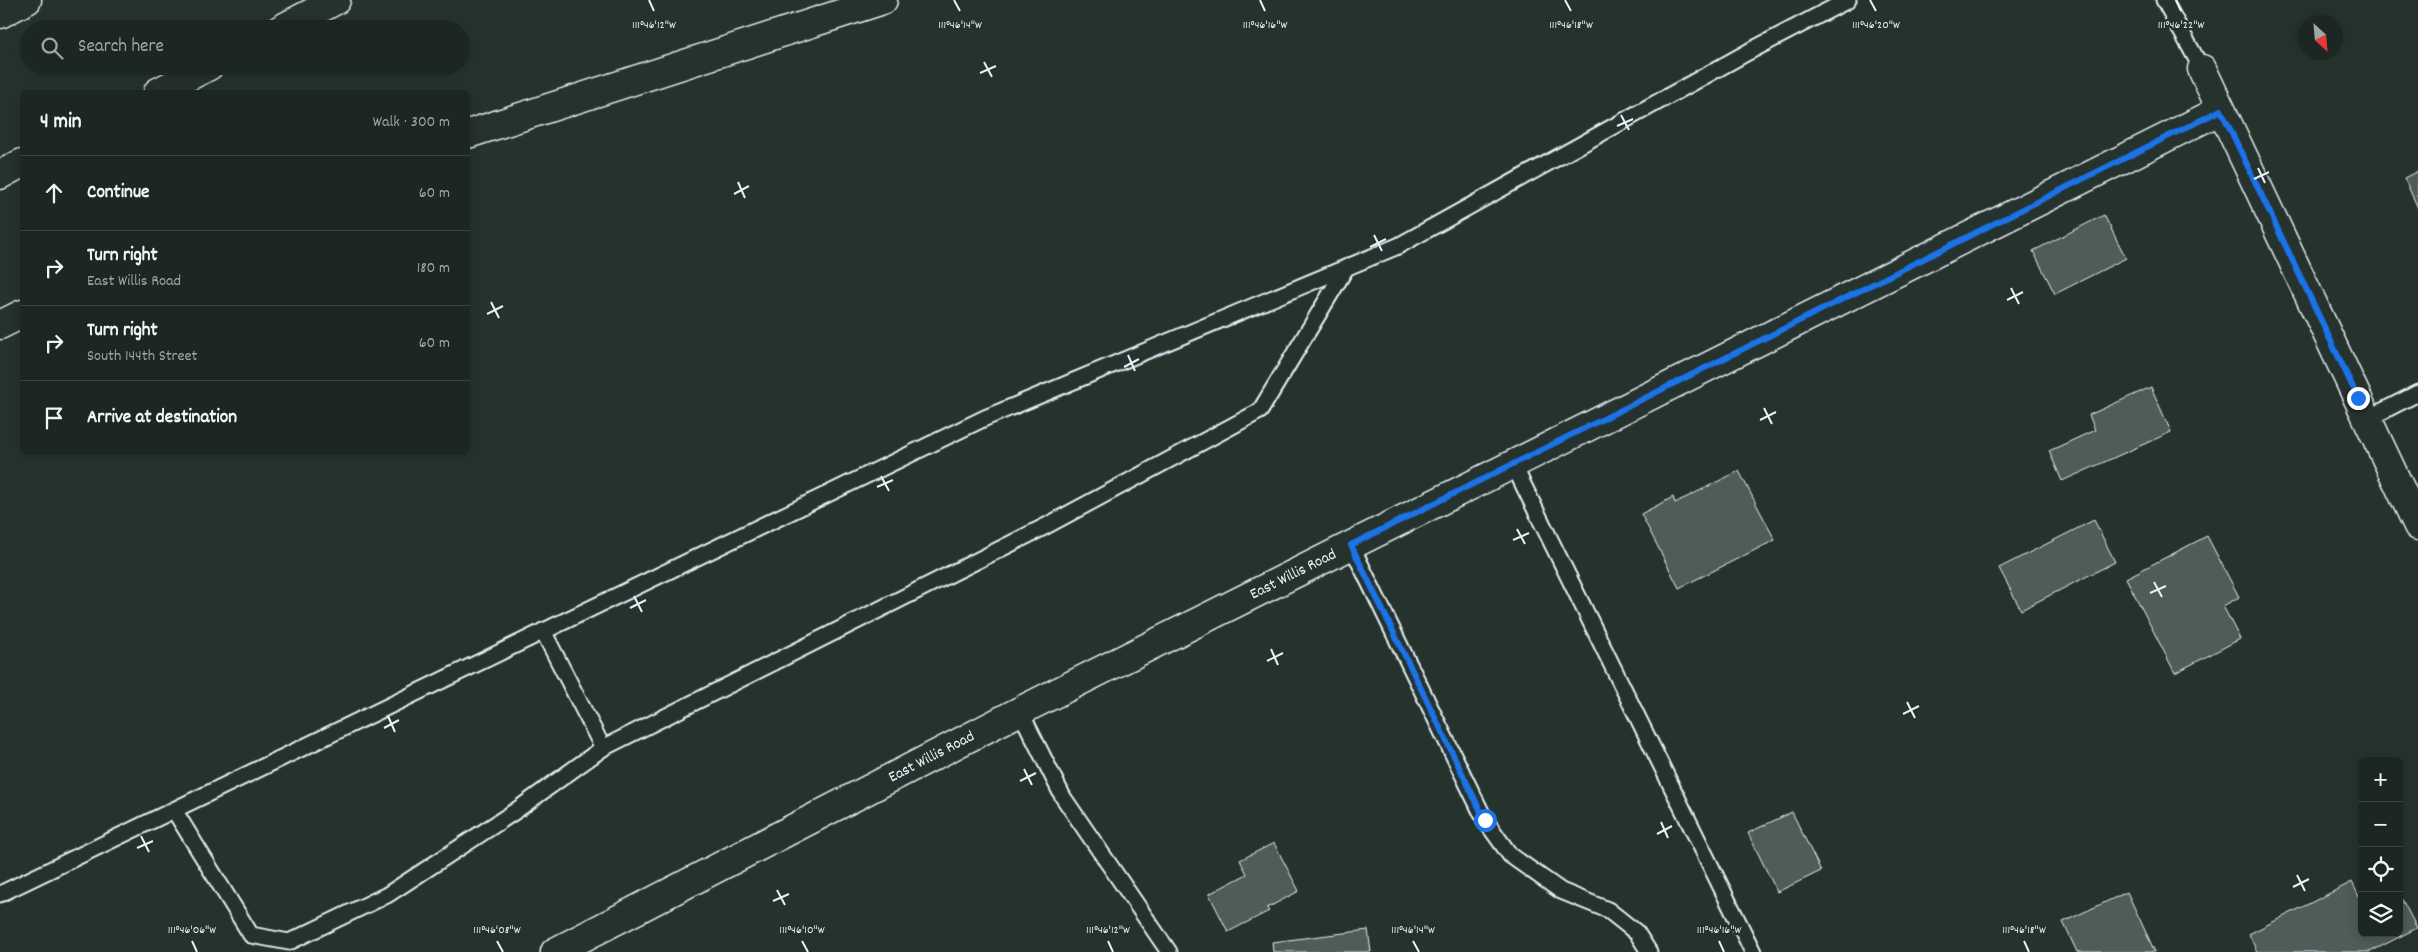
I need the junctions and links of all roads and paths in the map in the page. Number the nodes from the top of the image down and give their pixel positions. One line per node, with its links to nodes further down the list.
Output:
1 (27, 0): 6 (main road)
2 (336, 0): 7 (main road)
3 (883, 0): 12 (main road)
4 (1848, 0): 15 (lane)
5 (2164, 0): 8 (lane)
6 (0, 14)
7 (298, 20)
8 (2202, 68): 11 (main road)
9 (191, 75): 10 (main road)
10 (162, 90)
11 (2221, 110): 19 (main road); 20 (main road, East Willis Road)
12 (470, 133)
13 (20, 164): 14 (main road)
14 (0, 174)
15 (1346, 268): 23 (lane); 25 (lane)
16 (20, 315): 17 (main road)
17 (0, 325)
18 (2418, 392): 19 (lane)
19 (2367, 419): 21 (main road)
20 (1513, 464): 22 (main road, East Willis Road); 31 (lane)
21 (2418, 526)
22 (1351, 545): 24 (main road, East Willis Road); 30 (lane)
23 (543, 631): 25 (lane); 26 (lane)
24 (1020, 711): 28 (main road, East Willis Road); 29 (lane)
25 (603, 748): 26 (lane)
26 (174, 810): 27 (lane)
27 (0, 894)
28 (555, 952)
29 (1169, 952)
30 (1649, 952)
31 (1753, 952)

